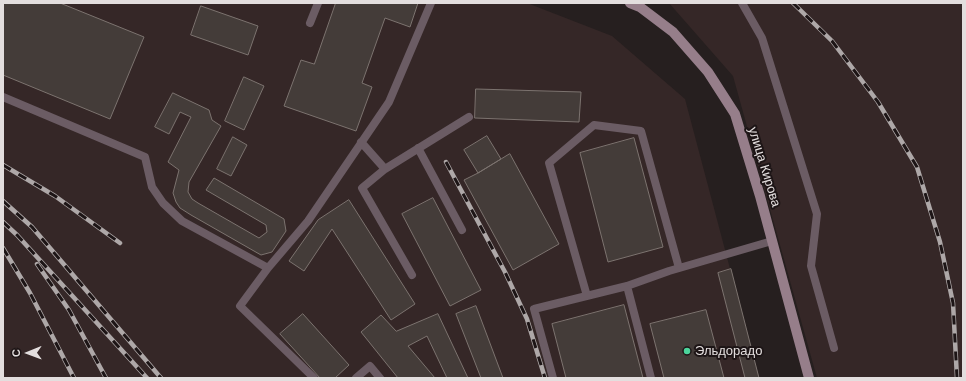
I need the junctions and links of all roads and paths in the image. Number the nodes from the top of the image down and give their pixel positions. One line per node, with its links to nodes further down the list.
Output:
1 (318, 3): 5 (lane)
2 (431, 3): 8 (lane)
3 (630, 3): 12 (main road, улица Кирова)
4 (742, 3): 18 (lane)
5 (310, 23)
6 (3, 96): 13 (lane)
7 (469, 117): 9 (lane)
8 (362, 142): 10 (lane); 13 (lane)
9 (418, 148): 10 (lane); 11 (lane)
10 (385, 168): 15 (lane)
11 (462, 230)
12 (772, 240): 14 (lane); 24 (main road, улица Кирова)
13 (268, 268): 19 (lane)
14 (679, 268): 16 (lane); 17 (lane)
15 (412, 275)
16 (627, 286): 17 (lane); 23 (lane)
17 (587, 296): 22 (lane)
18 (834, 348)
19 (314, 378)
20 (356, 378): 21 (lane)
21 (380, 378)
22 (553, 378)
23 (651, 378)
24 (809, 378)

